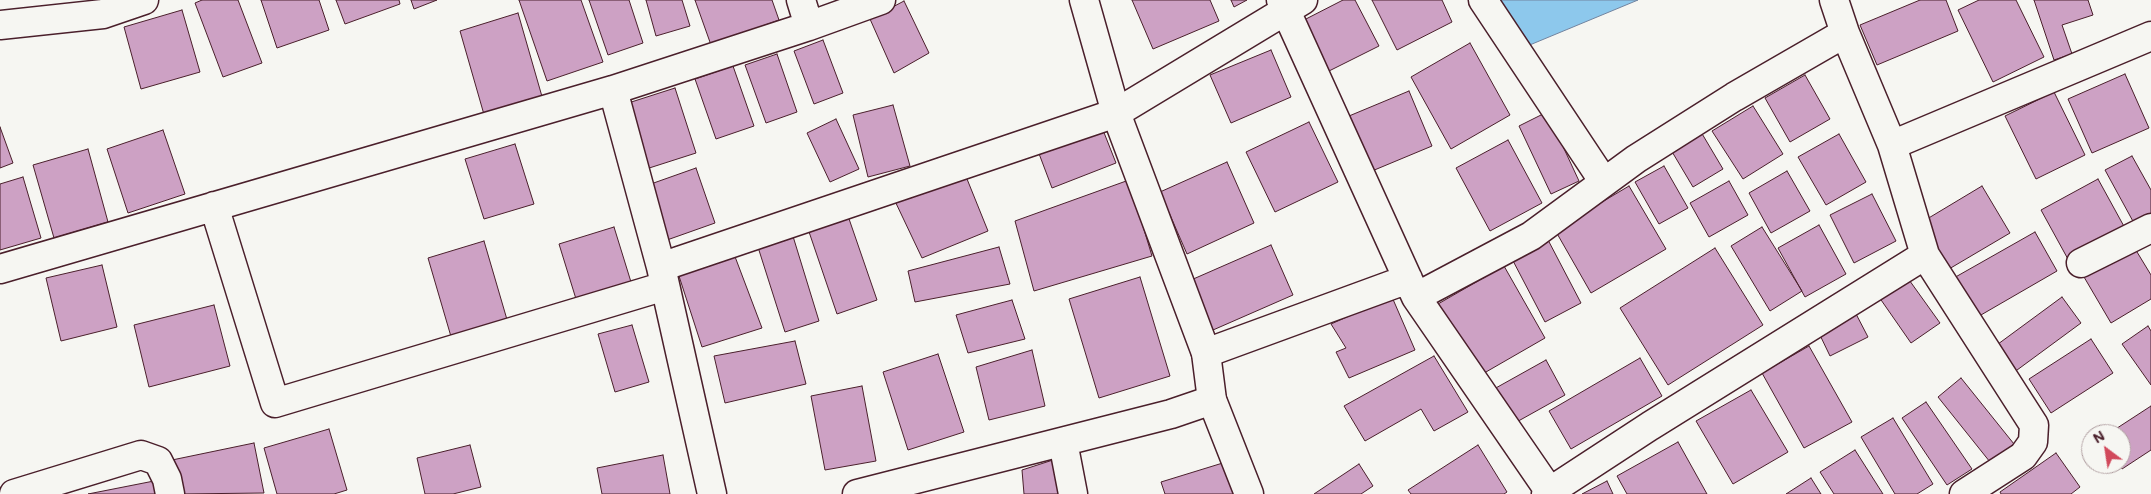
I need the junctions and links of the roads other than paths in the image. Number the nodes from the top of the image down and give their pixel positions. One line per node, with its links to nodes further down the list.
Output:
1 (144, 0): 8 (street)
2 (801, 0): 9 (street)
3 (881, 0): 9 (street)
4 (1084, 0): 13 (street)
5 (1484, 0): 15 (street)
6 (1834, 0): 10 (street)
7 (1290, 4): 13 (street); 22 (street)
8 (0, 25)
9 (809, 26): 12 (street)
10 (1845, 33): 14 (street); 15 (street)
11 (2151, 36): 14 (street)
12 (613, 90): 16 (street); 21 (street)
13 (1116, 114): 21 (street); 23 (street)
14 (1892, 145): 18 (street)
15 (1604, 182): 22 (street)
16 (214, 206): 20 (street); 21 (street)
17 (2151, 228): 19 (street)
18 (1925, 255): 26 (street); 33 (street)
19 (2081, 263)
20 (0, 269)
21 (663, 276): 29 (street)
22 (1412, 288): 23 (street); 26 (street)
23 (1206, 353): 24 (street)
24 (1212, 400): 25 (street); 32 (street)
25 (1063, 442): 30 (street); 31 (street)
26 (1548, 493)
27 (14, 494): 28 (street)
28 (170, 494)
29 (712, 494)
30 (857, 494)
31 (1073, 494)
32 (1249, 494)
33 (1964, 494)

